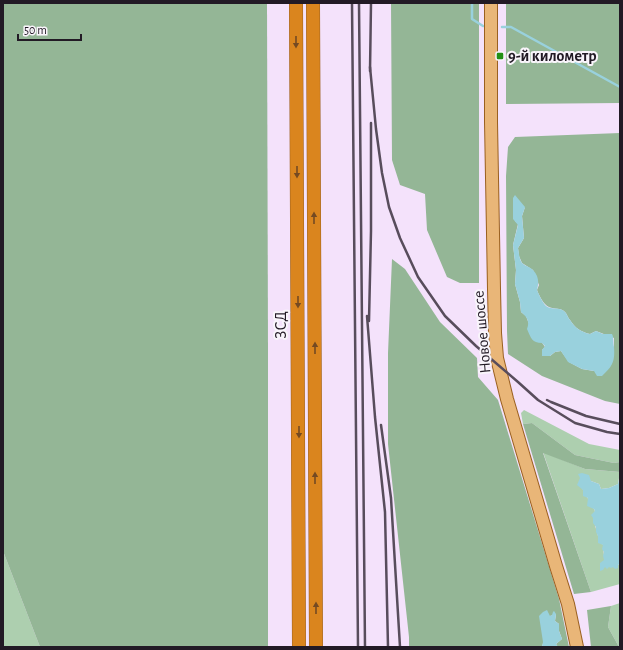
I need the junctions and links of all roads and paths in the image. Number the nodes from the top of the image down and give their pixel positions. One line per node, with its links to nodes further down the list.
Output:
1 (296, 3): 4 (highway, ЗСД, one-way to 4)
2 (313, 3): 5 (highway, one-way to 2)
3 (491, 3): 6 (main road, Новое шоссе)
4 (300, 647)
5 (316, 647)
6 (577, 647)

